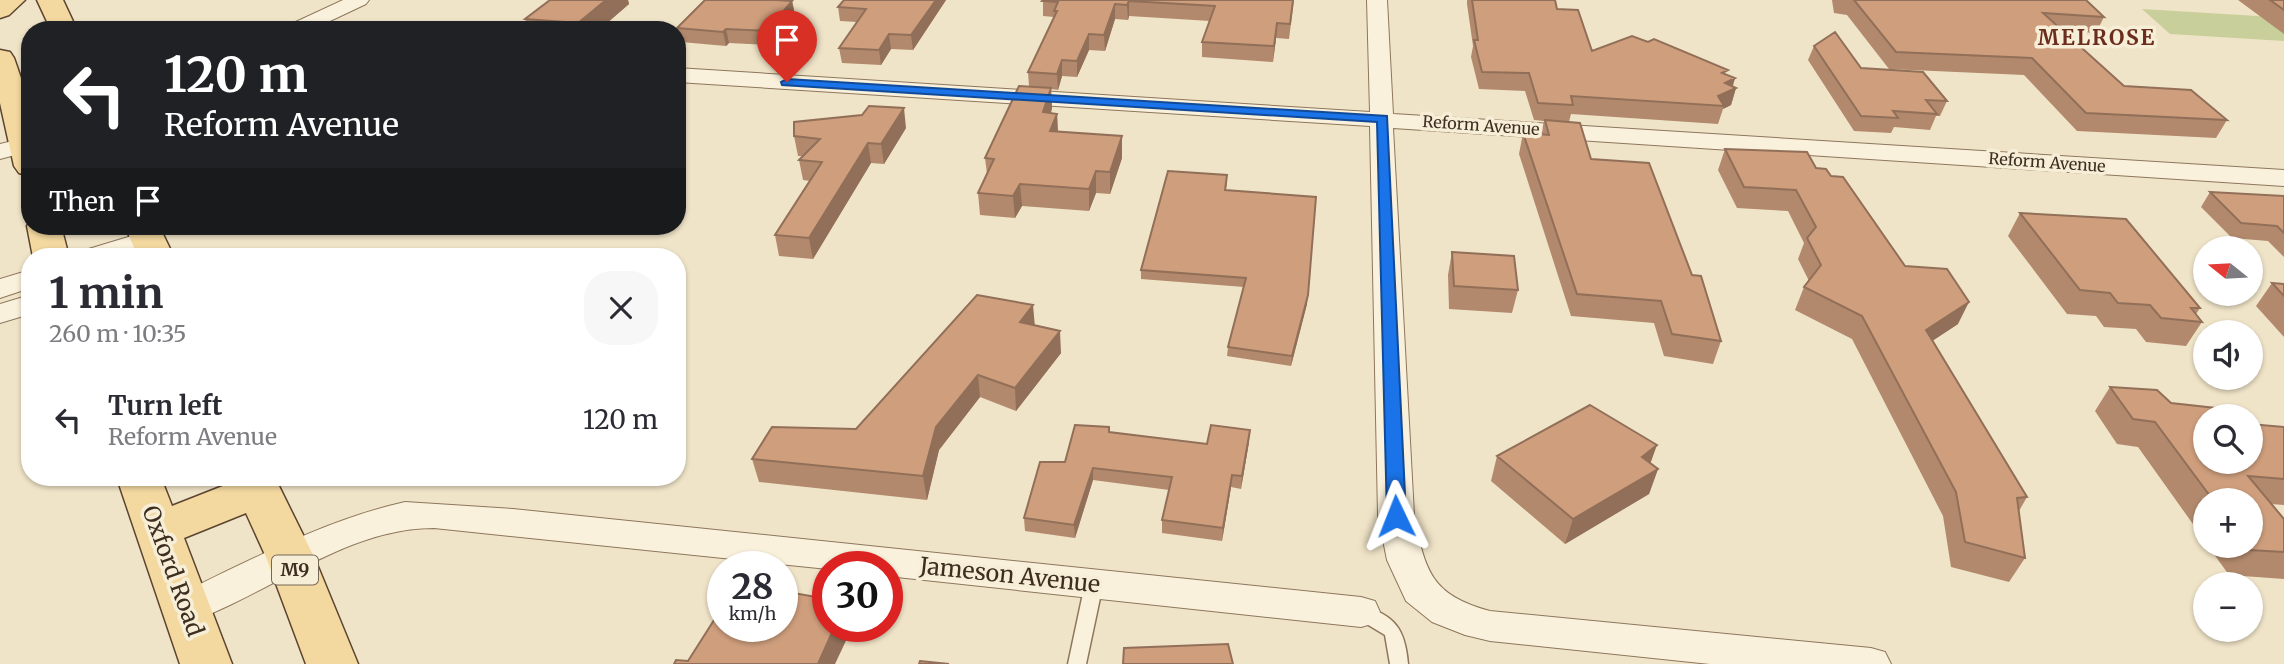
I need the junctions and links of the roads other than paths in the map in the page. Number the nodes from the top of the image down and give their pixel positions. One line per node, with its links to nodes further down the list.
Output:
1 (12, 0): 5 (main road)
2 (50, 0): 6 (main road)
3 (359, 0): 7 (street)
4 (1377, 0): 10 (street)
5 (0, 10)
6 (60, 21)
7 (316, 21)
8 (0, 58): 11 (main road)
9 (686, 76): 10 (street, Reform Avenue)
10 (1383, 118): 12 (street, Reform Avenue); 27 (street)
11 (18, 155)
12 (2284, 178)
13 (149, 241): 14 (street)
14 (124, 248)
15 (21, 281): 16 (street)
16 (0, 289)
17 (21, 307): 18 (street)
18 (0, 314)
19 (142, 486): 22 (main road, Oxford Road)
20 (251, 486): 22 (main road)
21 (256, 486): 23 (main road, M9)
22 (159, 530): 25 (main road, Oxford Road)
23 (290, 557): 24 (street, Jameson Avenue); 25 (street, Jameson Avenue); 29 (main road, M9)
24 (1094, 584): 26 (street, Jameson Avenue); 30 (lane)
25 (186, 608): 28 (main road, Oxford Road)
26 (1361, 612): 31 (lane)
27 (1786, 660): 32 (street)
28 (206, 664)
29 (332, 664)
30 (1077, 664)
31 (1399, 664)
32 (1871, 664)

